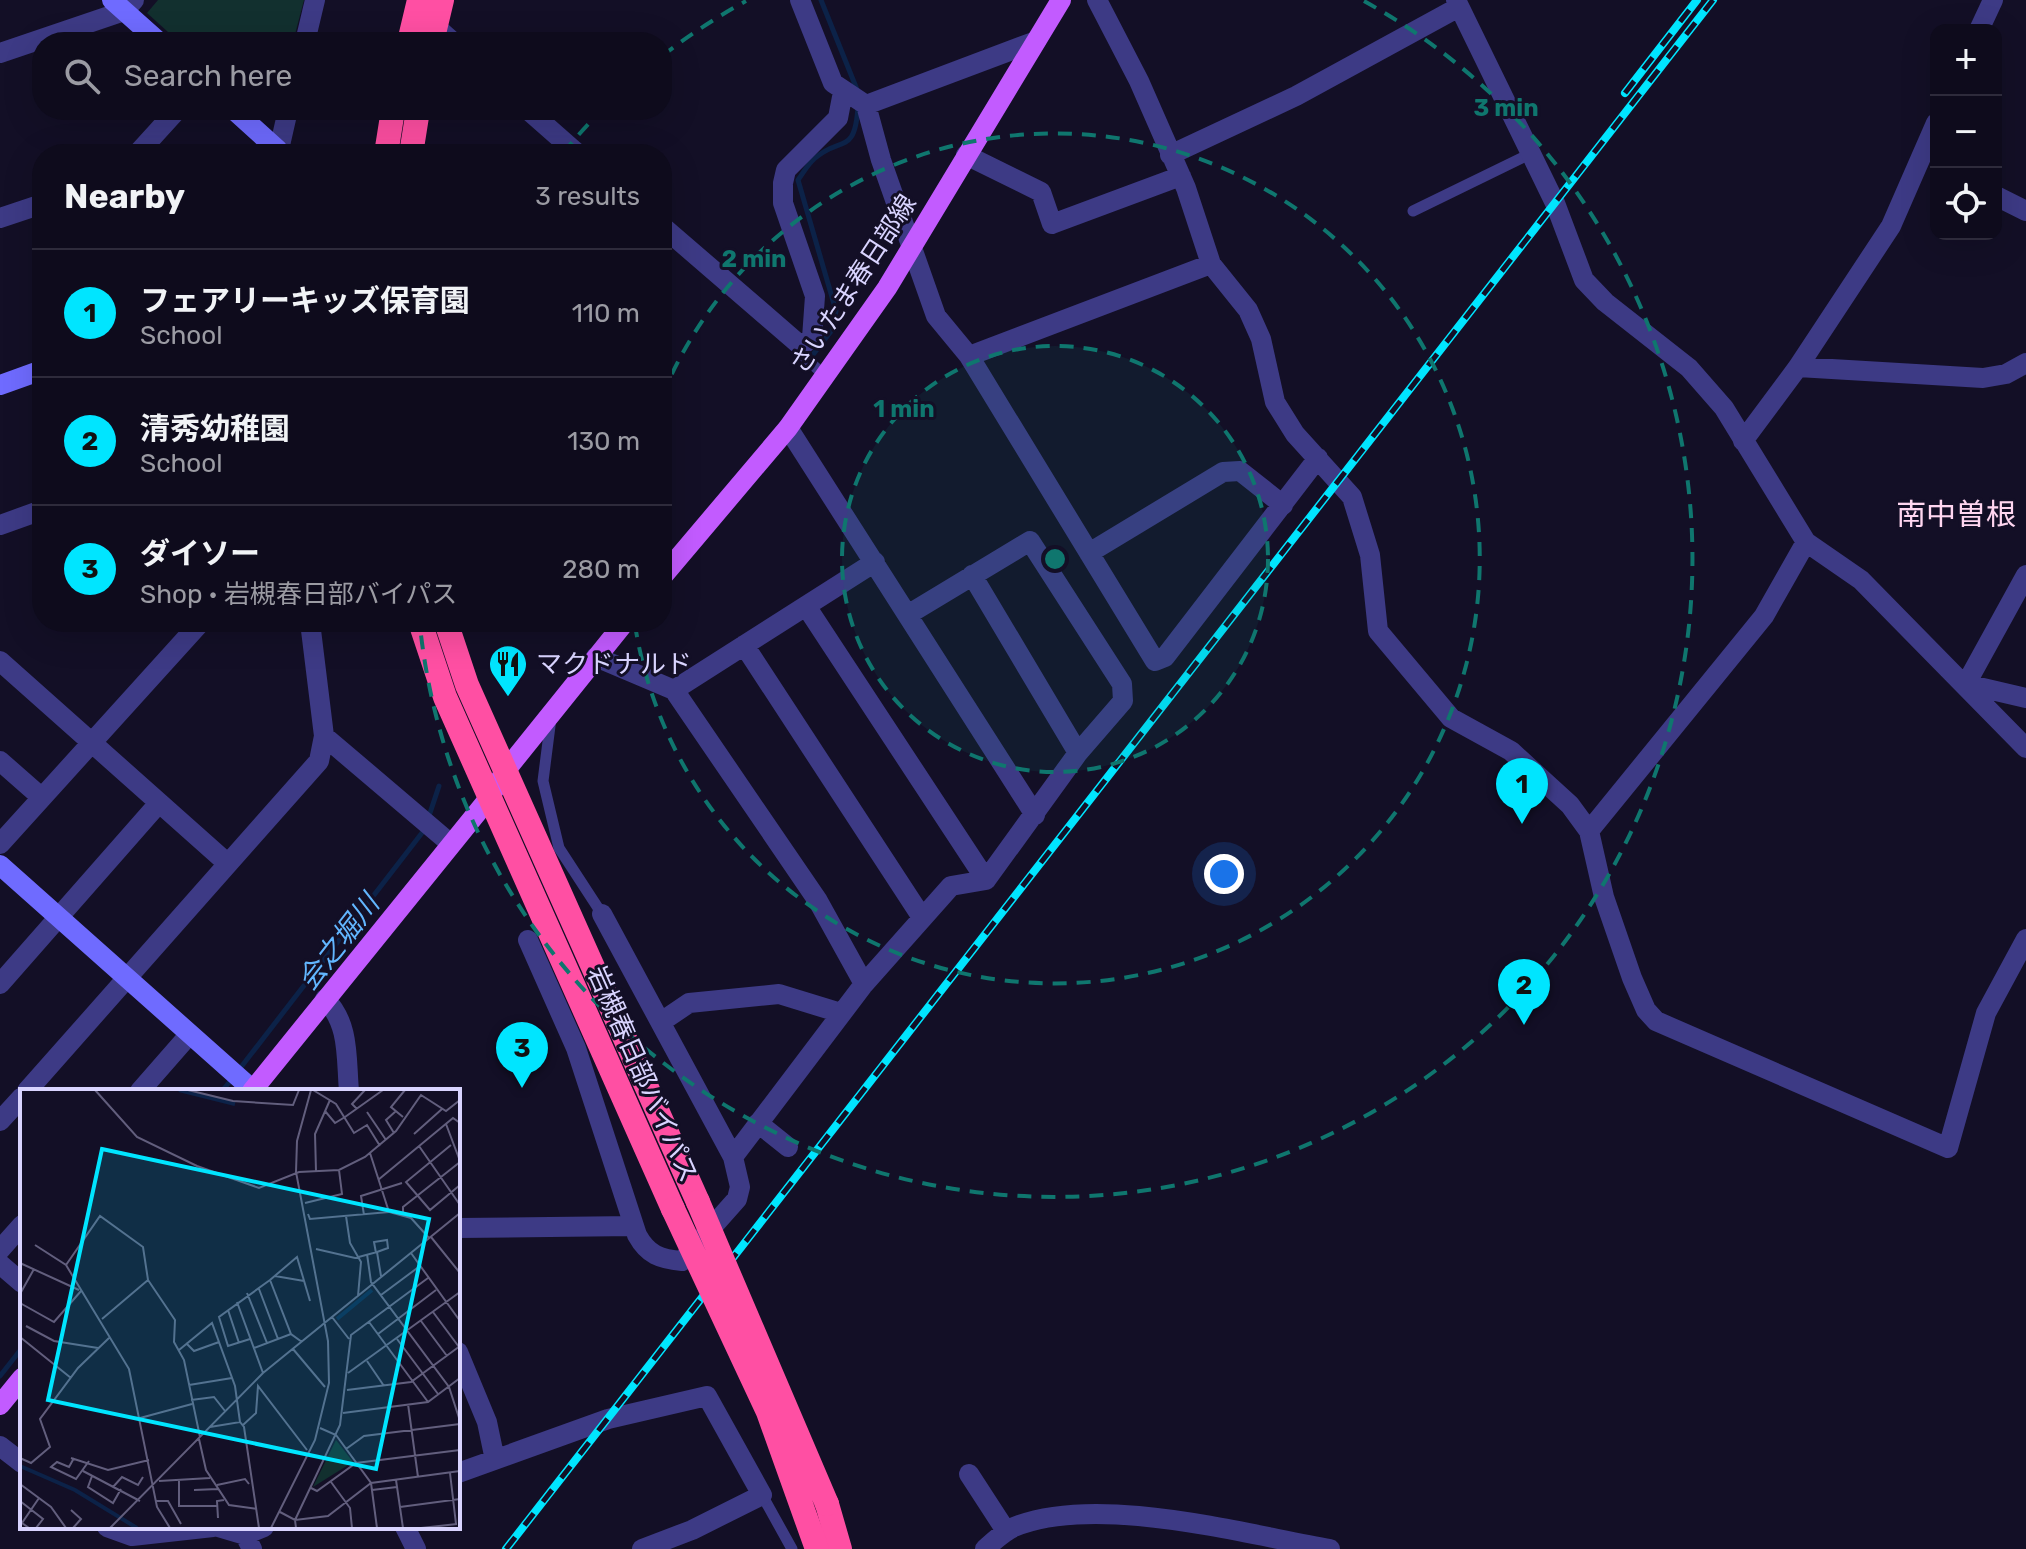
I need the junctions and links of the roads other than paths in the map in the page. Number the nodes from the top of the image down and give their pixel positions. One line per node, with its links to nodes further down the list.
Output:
1 (315, 0): 13 (street)
2 (419, 0): 14 (highway)
3 (442, 0): 15 (highway)
4 (800, 0): 19 (street)
5 (1061, 0): 17 (main road, さいたま春日部線)
6 (1097, 0): 33 (street)
7 (1993, 0): 10 (street)
8 (123, 4): 11 (street); 12 (street)
9 (1457, 4): 33 (street); 34 (street)
10 (1982, 24)
11 (53, 32)
12 (150, 32)
13 (307, 32)
14 (411, 32)
15 (440, 32)
16 (32, 40): 18 (street)
17 (1036, 41): 19 (street); 32 (main road, さいたま春日部線)
18 (0, 53)
19 (856, 100): 43 (street); 45 (street)
20 (168, 120): 26 (street)
21 (246, 120): 27 (street)
22 (287, 120): 28 (street)
23 (391, 120): 29 (highway)
24 (416, 120): 30 (highway)
25 (538, 120): 31 (street)
26 (146, 144)
27 (274, 144)
28 (285, 144)
29 (388, 144)
30 (413, 144)
31 (559, 144)
32 (966, 155): 36 (street); 43 (main road, さいたま春日部線)
33 (1170, 155): 36 (street)
34 (1528, 155): 39 (lane); 53 (street)
35 (1928, 162): 48 (street)
36 (1181, 176): 44 (street)
37 (2002, 199): 40 (street)
38 (32, 207): 41 (street)
39 (1413, 211)
40 (2026, 211)
41 (0, 218)
42 (672, 235): 45 (street)
43 (912, 243): 46 (street); 50 (main road, さいたま春日部線)
44 (1211, 264): 46 (street); 54 (street)
45 (801, 346): 50 (lane)
46 (969, 356): 59 (street)
47 (2026, 363): 48 (street)
48 (1798, 367): 53 (street)
49 (32, 374): 51 (street)
50 (825, 376): 52 (main road, さいたま春日部線)
51 (0, 385)
52 (788, 428): 60 (main road, さいたま春日部線); 61 (street)
53 (1743, 441): 58 (street)
54 (1318, 458): 55 (street); 88 (street)
55 (1283, 505): 59 (street); 59 (street)
56 (32, 514): 57 (street)
57 (0, 525)
58 (1806, 542): 74 (street); 88 (street)
59 (1089, 553)
60 (672, 555)
61 (875, 562): 64 (street); 65 (street)
62 (972, 575): 65 (street); 81 (street); 81 (street)
63 (2026, 575): 74 (street)
64 (806, 606): 71 (street); 93 (street)
65 (909, 614): 87 (street)
66 (186, 632): 79 (street)
67 (311, 632): 78 (street)
68 (423, 632): 85 (highway, 岩槻春日部バイパス)
69 (449, 632): 83 (highway, 岩槻春日部バイパス)
70 (617, 632): 72 (main road)
71 (744, 645): 75 (street); 95 (street)
72 (596, 657): 75 (street); 77 (main road)
73 (0, 661): 79 (street)
74 (1966, 684): 76 (street); 80 (street)
75 (674, 690): 101 (street)
76 (2026, 698)
77 (552, 713): 83 (main road); 94 (lane)
78 (324, 736): 89 (street); 91 (street)
79 (92, 741): 84 (street); 86 (street)
80 (2026, 748)
81 (1078, 753): 87 (street)
82 (0, 761): 84 (street)
83 (506, 770): 85 (main road); 141 (highway, 岩槻春日部バイパス, bridge)
84 (41, 797): 90 (street)
85 (489, 798): 89 (main road); 140 (highway, 岩槻春日部バイパス, bridge)
86 (159, 803): 91 (street); 96 (street)
87 (1035, 815): 93 (street)
88 (1589, 831): 97 (street)
89 (443, 838): 102 (main road)
90 (0, 844)
91 (227, 863): 99 (street)
92 (0, 865): 96 (street)
93 (986, 880): 95 (street)
94 (602, 914): 104 (street)
95 (921, 916): 101 (street)
96 (57, 917): 99 (street); 100 (street)
97 (2026, 939)
98 (528, 940): 115 (street)
99 (127, 979): 105 (street); 107 (street)
100 (0, 984)
101 (864, 984): 103 (street)
102 (325, 999): 106 (main road); 109 (street)
103 (841, 1013): 104 (street); 112 (street)
104 (661, 1022): 114 (street)
105 (189, 1035): 106 (street); 108 (street)
106 (246, 1084)
107 (29, 1089)
108 (142, 1089)
109 (349, 1089)
110 (20, 1099): 111 (street)
111 (0, 1121)
112 (758, 1123): 113 (street); 114 (street)
113 (788, 1147)
114 (733, 1157): 115 (street)
115 (634, 1226): 117 (street)
116 (20, 1227): 118 (street)
117 (460, 1228)
118 (0, 1250)
119 (0, 1264): 120 (street)
120 (20, 1281)
121 (460, 1357): 125 (street)
122 (20, 1380): 123 (main road)
123 (0, 1405)
124 (0, 1446): 126 (street)
125 (495, 1460): 127 (street); 129 (street)
126 (20, 1461)
127 (460, 1472)
128 (969, 1474): 134 (street)
129 (762, 1495): 138 (street); 139 (lane)
130 (113, 1529): 136 (street)
131 (209, 1529): 136 (street)
132 (224, 1529): 135 (street)
133 (406, 1529): 137 (street)
134 (1006, 1531): 142 (street); 143 (street)
135 (254, 1537)
136 (161, 1542)
137 (416, 1549)
138 (642, 1549)
139 (792, 1549)
140 (817, 1549)
141 (840, 1549)
142 (985, 1549)
143 (1330, 1549)

